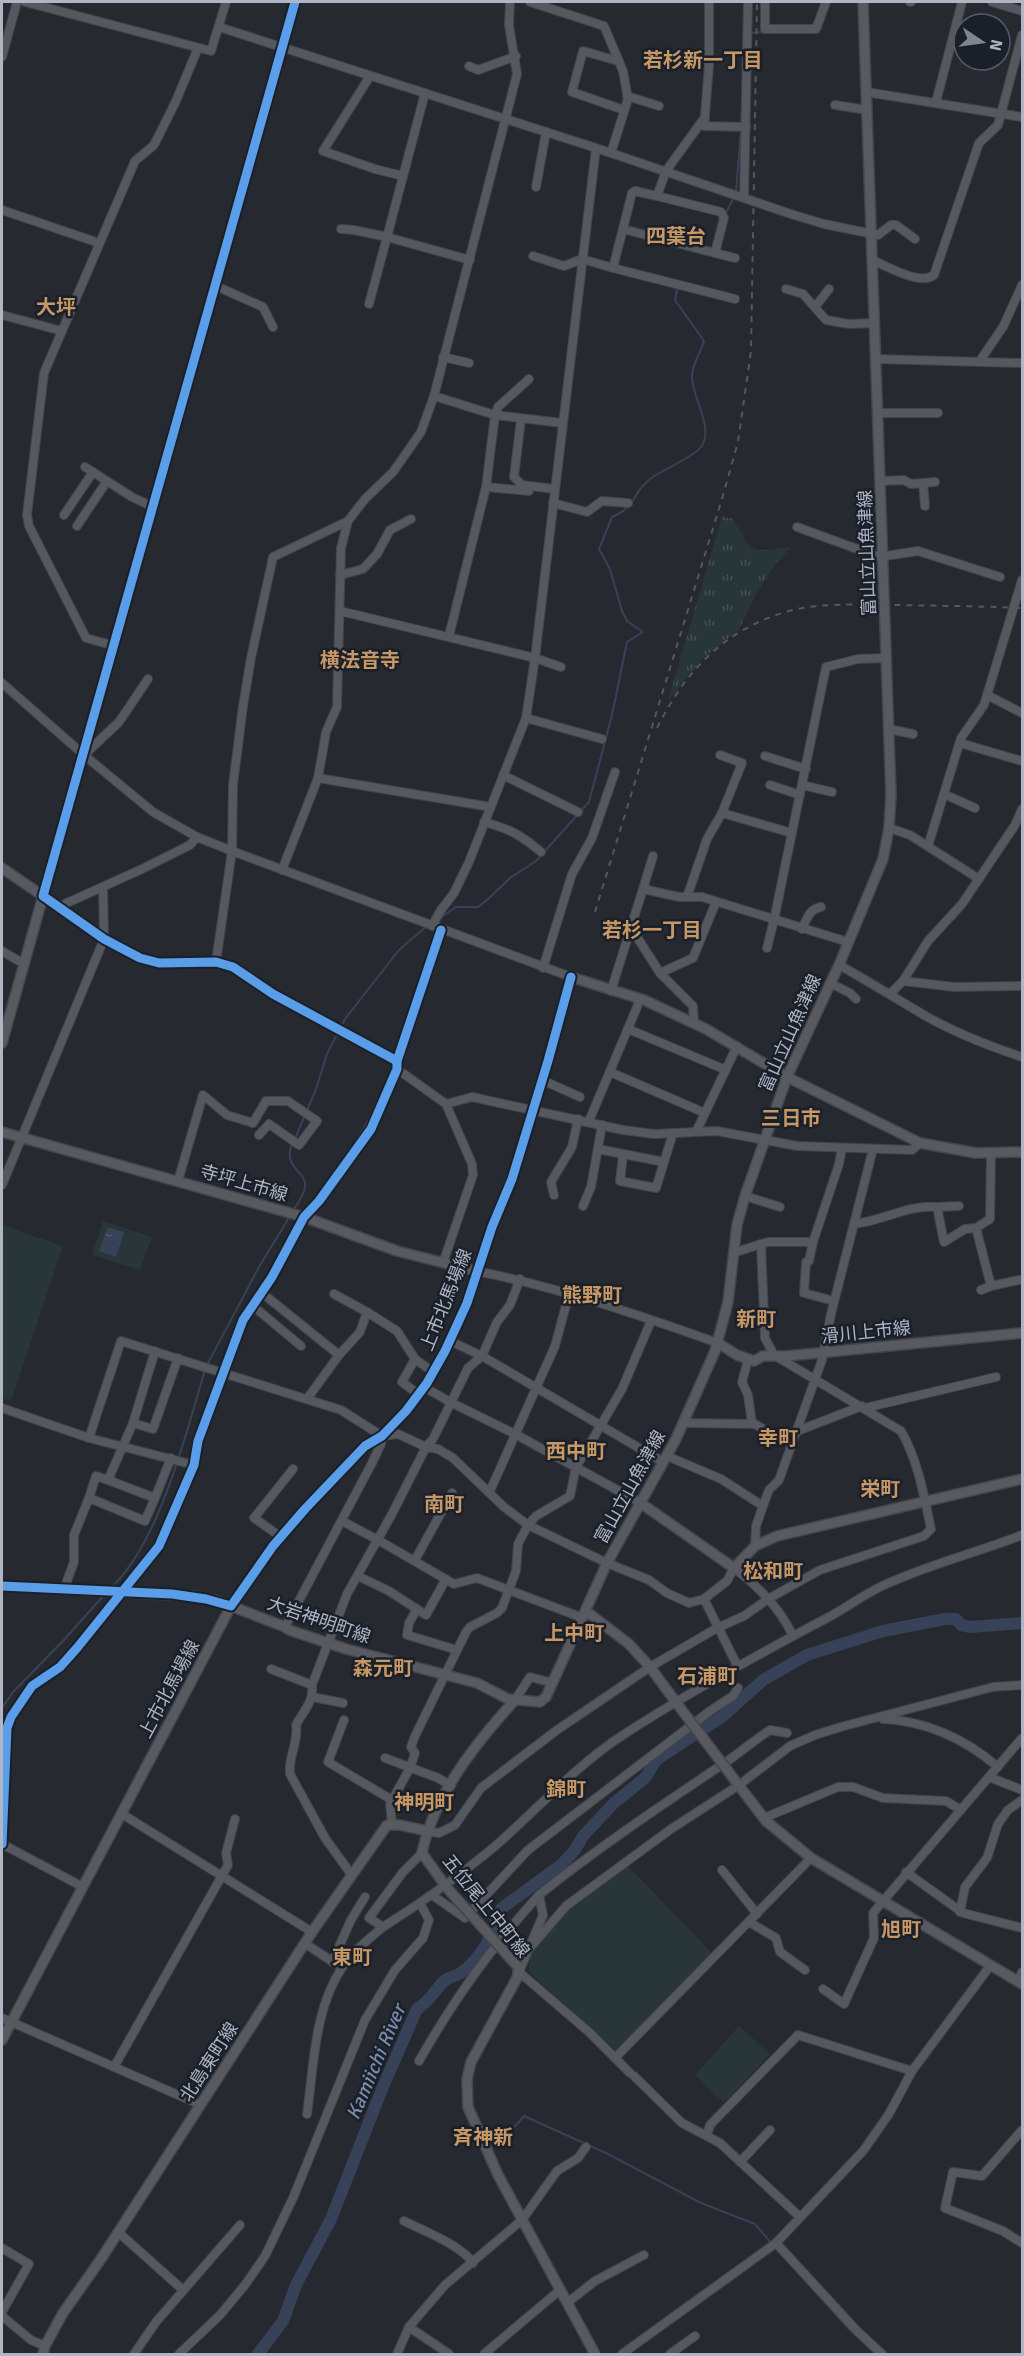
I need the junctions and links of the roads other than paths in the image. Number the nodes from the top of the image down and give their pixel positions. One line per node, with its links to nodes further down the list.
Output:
1 (17, 2): 20 (street)
2 (25, 2): 18 (street)
3 (226, 2): 15 (street)
4 (295, 2): 17 (street)
5 (510, 2): 19 (street)
6 (530, 2): 22 (street)
7 (709, 2): 34 (street)
8 (748, 2): 37 (street)
9 (765, 2): 10 (street)
10 (826, 2)
11 (863, 2): 25 (main road, 富山立山魚津線)
12 (962, 2): 28 (street)
13 (992, 2): 14 (street)
14 (1023, 11)
15 (219, 27): 17 (street); 18 (street)
16 (1023, 35): 21 (street)
17 (282, 47): 24 (street); 61 (street)
18 (198, 48): 52 (street)
19 (516, 56): 23 (street); 36 (street)
20 (2, 57)
21 (1020, 60): 33 (street)
22 (618, 61): 27 (street); 31 (street)
23 (469, 66)
24 (370, 76): 26 (street); 42 (street)
25 (866, 92): 28 (street); 32 (main road, 富山立山魚津線)
26 (425, 93): 36 (street); 42 (street)
27 (627, 96): 30 (street); 31 (street)
28 (936, 102): 33 (street)
29 (835, 105): 32 (street)
30 (659, 106)
31 (624, 110): 40 (street)
32 (867, 110): 49 (main road, 富山立山魚津線)
33 (1002, 113): 35 (street); 58 (street)
34 (705, 117): 37 (street); 41 (street)
35 (1023, 117)
36 (505, 119): 38 (street); 57 (street)
37 (746, 127): 45 (street)
38 (546, 132): 39 (street); 43 (street)
39 (596, 148): 40 (street); 56 (street)
40 (611, 153): 41 (street)
41 (666, 171): 44 (street); 45 (street)
42 (403, 176): 50 (street)
43 (536, 187)
44 (657, 196): 48 (street); 53 (street)
45 (744, 197): 49 (street)
46 (2, 210): 52 (street)
47 (341, 229): 50 (street)
48 (623, 229): 53 (street); 59 (street)
49 (870, 234): 51 (street); 58 (main road, 富山立山魚津線)
50 (387, 237): 57 (street); 66 (street)
51 (915, 239)
52 (99, 243): 71 (street)
53 (715, 253): 55 (street)
54 (533, 256): 56 (street)
55 (735, 258)
56 (582, 259): 59 (street); 83 (street)
57 (470, 260): 72 (street)
58 (872, 260): 69 (main road, 富山立山魚津線)
59 (613, 268): 64 (street)
60 (1023, 285): 65 (street)
61 (216, 286): 70 (street); 95 (street)
62 (786, 289): 67 (street)
63 (829, 289): 67 (street)
64 (735, 299)
65 (1020, 299): 74 (street)
66 (369, 303)
67 (815, 307): 69 (street)
68 (2, 315): 71 (street)
69 (875, 323): 73 (main road, 富山立山魚津線)
70 (273, 327)
71 (62, 331): 107 (street)
72 (443, 357): 75 (street); 78 (street)
73 (877, 359): 74 (street); 79 (main road, 富山立山魚津線)
74 (979, 362): 76 (street)
75 (469, 363)
76 (1023, 363)
77 (529, 379): 81 (street)
78 (434, 396): 81 (street); 98 (street)
79 (879, 413): 80 (street); 86 (main road, 富山立山魚津線)
80 (938, 413)
81 (495, 415): 82 (street); 90 (street)
82 (520, 419): 83 (street); 91 (street)
83 (562, 423): 91 (street)
84 (85, 467): 85 (street)
85 (93, 472): 87 (street); 96 (street)
86 (881, 481): 89 (street); 101 (main road, 富山立山魚津線)
87 (107, 482): 95 (street); 99 (street)
88 (935, 482): 89 (street)
89 (923, 483): 94 (street)
90 (486, 487): 91 (street); 106 (street)
91 (554, 492): 92 (street)
92 (553, 503): 93 (street); 108 (street)
93 (628, 503)
94 (925, 506)
95 (153, 507): 107 (street)
96 (64, 515)
97 (411, 519): 102 (street)
98 (348, 520): 102 (street); 144 (street)
99 (77, 526)
100 (797, 527): 101 (street)
101 (884, 558): 103 (street); 109 (main road, 富山立山魚津線)
102 (340, 575): 105 (street)
103 (1000, 577)
104 (1023, 580): 113 (street)
105 (340, 611): 106 (street); 127 (street)
106 (449, 636): 108 (street)
107 (115, 646): 120 (street)
108 (535, 658): 110 (street); 115 (street)
109 (887, 658): 116 (main road, 富山立山魚津線); 124 (street)
110 (561, 666)
111 (148, 679): 120 (street)
112 (2, 683): 120 (street)
113 (987, 695): 114 (street); 119 (street)
114 (1023, 713)
115 (526, 718): 118 (street); 126 (street)
116 (889, 729): 117 (street); 140 (main road, 富山立山魚津線)
117 (913, 734)
118 (602, 739)
119 (960, 743): 123 (street); 131 (street)
120 (84, 755): 142 (street); 152 (street)
121 (720, 755): 137 (street)
122 (765, 756): 124 (street)
123 (1023, 761)
124 (806, 770): 129 (street)
125 (615, 772): 169 (street)
126 (503, 775): 133 (street); 136 (street)
127 (318, 778): 133 (street); 148 (street)
128 (770, 785): 132 (street)
129 (802, 785): 130 (street); 132 (street)
130 (832, 792)
131 (944, 794): 134 (street); 143 (street)
132 (800, 795): 141 (street)
133 (490, 807): 138 (street)
134 (975, 808)
135 (1023, 809): 139 (street)
136 (578, 812)
137 (722, 813): 141 (street); 153 (street)
138 (484, 822): 145 (street); 158 (street)
139 (1019, 827): 149 (street)
140 (889, 828): 143 (street); 163 (main road, 富山立山魚津線)
141 (792, 833): 157 (street)
142 (197, 837): 144 (street); 150 (street)
143 (928, 846): 149 (street)
144 (231, 851): 148 (street); 166 (street)
145 (541, 852)
146 (653, 856): 151 (street)
147 (2, 868): 152 (main road)
148 (282, 870): 158 (street)
149 (979, 879): 172 (street)
150 (103, 887): 155 (street); 162 (street)
151 (643, 889): 153 (street); 161 (street)
152 (43, 897): 155 (street); 167 (main road)
153 (687, 897): 154 (street)
154 (716, 902): 157 (street); 170 (street)
155 (58, 907): 162 (street)
156 (821, 907): 159 (street)
157 (774, 920): 159 (street); 164 (street)
158 (432, 927): 160 (street)
159 (802, 929): 163 (street)
160 (441, 930): 169 (street); 184 (street)
161 (629, 931): 170 (street); 175 (street)
162 (104, 939): 166 (street); 200 (street)
163 (848, 942): 168 (main road, 富山立山魚津線)
164 (767, 948)
165 (2, 951): 167 (street)
166 (216, 962): 184 (street)
167 (24, 964): 181 (main road)
168 (839, 965): 173 (main road, 富山立山魚津線); 176 (street)
169 (543, 968): 171 (street)
170 (660, 973): 179 (street)
171 (570, 977): 175 (main road); 188 (main road, 上市北馬場線)
172 (903, 981): 174 (street); 176 (street)
173 (830, 983): 177 (street); 187 (main road, 富山立山魚津線)
174 (1022, 986)
175 (611, 991): 178 (main road)
176 (890, 994): 183 (street)
177 (856, 999)
178 (640, 1000): 179 (main road); 180 (street)
179 (694, 1023): 182 (main road)
180 (628, 1029): 185 (street); 186 (street)
181 (2, 1043)
182 (737, 1046): 185 (street); 187 (main road)
183 (1023, 1057)
184 (397, 1065): 190 (street); 218 (street)
185 (726, 1070): 192 (street)
186 (610, 1072): 192 (street); 194 (street)
187 (787, 1077): 201 (main road, 富山立山魚津線); 202 (main road)
188 (542, 1080): 189 (street); 191 (main road, 上市北馬場線)
189 (580, 1097)
190 (446, 1104): 191 (street); 224 (street)
191 (531, 1110): 193 (street); 225 (main road, 上市北馬場線)
192 (705, 1113): 197 (street)
193 (578, 1119): 194 (street); 212 (street)
194 (589, 1121): 195 (street)
195 (602, 1125): 198 (street); 204 (street)
196 (2, 1132): 200 (main road, 寺坪上市線)
197 (696, 1132): 198 (street); 201 (street)
198 (673, 1133): 209 (street)
199 (259, 1135): 210 (street)
200 (20, 1138): 210 (main road, 寺坪上市線); 211 (street)
201 (764, 1140): 203 (street); 213 (main road, 富山立山魚津線)
202 (920, 1143): 205 (street); 207 (main road)
203 (842, 1148): 205 (street); 221 (street)
204 (598, 1149): 208 (street); 214 (street)
205 (873, 1149): 219 (street)
206 (1023, 1152): 207 (main road)
207 (991, 1153): 220 (street)
208 (623, 1155): 209 (street); 209 (street)
209 (664, 1162)
210 (178, 1181): 218 (main road, 寺坪上市線)
211 (2, 1185)
212 (554, 1195)
213 (745, 1196): 216 (street); 223 (main road, 富山立山魚津線)
214 (583, 1206)
215 (959, 1206): 217 (street)
216 (780, 1207)
217 (937, 1207): 219 (street); 220 (street)
218 (304, 1217): 224 (main road, 寺坪上市線); 230 (street)
219 (854, 1224): 233 (street)
220 (976, 1228): 228 (street)
221 (813, 1242): 222 (street); 233 (street)
222 (761, 1245): 223 (street); 244 (street)
223 (733, 1253): 239 (main road, 富山立山魚津線)
224 (443, 1263): 225 (main road, 寺坪上市線)
225 (476, 1271): 226 (street); 238 (main road, 上市北馬場線)
226 (519, 1279): 232 (street); 245 (street)
227 (1019, 1280): 228 (street)
228 (991, 1286): 229 (street)
229 (981, 1290)
230 (262, 1293): 234 (street); 243 (street)
231 (334, 1294): 235 (street)
232 (569, 1294): 236 (street); 253 (street)
233 (834, 1300): 242 (street)
234 (253, 1306): 240 (street); 250 (street)
235 (367, 1311): 243 (street); 247 (street)
236 (651, 1321): 239 (street); 262 (street)
237 (1023, 1333): 242 (main road, 滑川上市線)
238 (450, 1341): 245 (street); 249 (main road, 上市北馬場線)
239 (718, 1343): 248 (main road); 260 (main road, 富山立山魚津線)
240 (301, 1346)
241 (155, 1351): 246 (street); 259 (street); 266 (street)
242 (823, 1353): 244 (main road, 滑川上市線); 252 (street)
243 (339, 1355): 255 (street)
244 (774, 1355): 248 (main road, 滑川上市線); 252 (street)
245 (482, 1356): 253 (street); 256 (street)
246 (178, 1358): 250 (street); 259 (street)
247 (415, 1359): 249 (street); 254 (street)
248 (748, 1360): 261 (street)
249 (433, 1372): 254 (main road, 上市北馬場線)
250 (224, 1373): 255 (street); 271 (street)
251 (996, 1377): 257 (street)
252 (816, 1379): 257 (street); 263 (street)
253 (536, 1387): 262 (street); 264 (street)
254 (421, 1390): 256 (street); 265 (main road, 上市北馬場線)
255 (307, 1399): 265 (street)
256 (452, 1404): 264 (street); 268 (street)
257 (863, 1407): 263 (street); 280 (street)
258 (2, 1408): 266 (street)
259 (133, 1423): 267 (street)
260 (684, 1423): 261 (street); 270 (main road, 富山立山魚津線)
261 (752, 1424): 263 (street)
262 (600, 1426): 270 (street); 272 (street)
263 (795, 1430): 282 (street)
264 (515, 1434): 272 (street); 276 (street)
265 (382, 1436): 268 (street); 283 (street); 286 (main road, 上市北馬場線)
266 (89, 1438): 267 (street)
267 (123, 1446): 269 (street); 275 (street)
268 (426, 1447): 276 (street); 287 (street)
269 (171, 1458): 271 (street); 279 (street)
270 (665, 1459): 281 (main road, 富山立山魚津線); 282 (street)
271 (194, 1465): 297 (street)
272 (576, 1467): 281 (street); 284 (street)
273 (293, 1469): 286 (street)
274 (1023, 1479): 280 (main road)
275 (108, 1480): 278 (street); 279 (street)
276 (490, 1491): 284 (street)
277 (452, 1493): 289 (street)
278 (89, 1498): 279 (street); 295 (street)
279 (154, 1498)
280 (925, 1501): 288 (main road); 299 (street)
281 (639, 1502): 290 (main road, 富山立山魚津線); 291 (main road)
282 (763, 1506): 288 (street)
283 (342, 1521): 287 (street); 303 (street)
284 (528, 1525): 290 (street); 296 (street)
285 (1023, 1535): 305 (street)
286 (281, 1537): 300 (main road, 上市北馬場線)
287 (378, 1540): 289 (street); 292 (street)
288 (755, 1546): 291 (main road)
289 (415, 1560): 293 (street)
290 (607, 1563): 298 (street); 302 (main road, 富山立山魚津線)
291 (734, 1568): 298 (street); 299 (street)
292 (358, 1576): 301 (street); 306 (street)
293 (446, 1579): 296 (street); 301 (street)
294 (2, 1586): 295 (main road, 大岩神明町線)
295 (64, 1589): 297 (main road, 大岩神明町線)
296 (509, 1590): 302 (street); 307 (street)
297 (123, 1591): 300 (main road, 大岩神明町線); 339 (street)
298 (704, 1599): 304 (street)
299 (768, 1599): 304 (street); 305 (street)
300 (231, 1606): 303 (main road, 大岩神明町線); 334 (main road, 上市北馬場線)
301 (417, 1609): 307 (street)
302 (584, 1615): 309 (main road); 312 (main road)
303 (285, 1627): 306 (main road, 大岩神明町線)
304 (717, 1628): 308 (street); 309 (street)
305 (793, 1636): 308 (street)
306 (329, 1642): 311 (main road, 大岩神明町線); 313 (street)
307 (457, 1650): 311 (street)
308 (736, 1665): 319 (street)
309 (650, 1667): 319 (main road); 338 (street)
310 (271, 1669): 313 (street)
311 (445, 1675): 317 (main road, 大岩神明町線); 326 (street)
312 (553, 1683): 317 (main road); 317 (street)
313 (312, 1685): 316 (street)
314 (1023, 1685): 320 (street)
315 (738, 1688): 349 (street)
316 (312, 1696): 318 (street); 344 (street)
317 (514, 1700): 329 (main road, 五位尾上中町線)
318 (343, 1703)
319 (676, 1704): 328 (main road, bridge); 346 (street)
320 (875, 1719): 325 (street); 328 (street)
321 (344, 1720): 331 (street)
322 (787, 1733): 348 (street)
323 (1023, 1738): 325 (street)
324 (385, 1758): 326 (street)
325 (998, 1767): 327 (street)
326 (410, 1768): 329 (street); 331 (street)
327 (989, 1777): 330 (street); 333 (street)
328 (738, 1784): 335 (main road); 360 (street)
329 (451, 1786): 338 (main road, 五位尾上中町線)
330 (1023, 1790)
331 (392, 1800): 337 (street)
332 (1023, 1800): 353 (street)
333 (961, 1810): 335 (street); 343 (street)
334 (122, 1814): 345 (street); 347 (main road, 上市北馬場線)
335 (764, 1818): 341 (main road)
336 (235, 1819): 345 (street)
337 (392, 1824): 338 (main road); 344 (main road, 北島東町線)
338 (427, 1831): 340 (main road, 五位尾上中町線)
339 (2, 1844): 347 (street)
340 (422, 1853): 346 (main road, 五位尾上中町線); 356 (street)
341 (811, 1858): 351 (main road); 354 (street)
342 (722, 1870): 354 (street)
343 (906, 1872): 351 (street); 353 (street)
344 (351, 1874): 358 (main road, 北島東町線)
345 (222, 1876): 358 (street); 373 (street)
346 (446, 1886): 349 (street); 364 (main road, 五位尾上中町線, bridge)
347 (82, 1887): 369 (main road, 上市北馬場線)
348 (539, 1894): 360 (street); 372 (street)
349 (432, 1895): 352 (street)
350 (365, 1897): 361 (street)
351 (881, 1901): 363 (main road); 368 (street)
352 (420, 1904): 356 (street); 400 (street)
353 (960, 1912): 357 (street)
354 (757, 1914): 355 (street)
355 (749, 1922): 365 (street); 371 (street)
356 (383, 1928): 362 (street)
357 (1023, 1928)
358 (312, 1932): 359 (main road, 北島東町線)
359 (306, 1944): 361 (street); 375 (main road, 北島東町線)
360 (530, 1948): 364 (street)
361 (332, 1962): 362 (street)
362 (343, 1966): 376 (street)
363 (990, 1966): 367 (main road); 374 (street)
364 (518, 1970): 371 (street); 383 (main road, 五位尾上中町線)
365 (805, 1971)
366 (1023, 1972): 367 (street)
367 (1020, 1983)
368 (823, 1989)
369 (6, 2020): 370 (main road, 上市北馬場線); 373 (street)
370 (2, 2040)
371 (615, 2058): 379 (street)
372 (419, 2061)
373 (114, 2067): 375 (street)
374 (912, 2071): 379 (street); 382 (street)
375 (201, 2104): 386 (main road, 北島東町線)
376 (307, 2114)
377 (770, 2130): 381 (street)
378 (1023, 2130): 388 (street)
379 (707, 2135): 381 (street)
380 (586, 2147): 383 (street)
381 (740, 2162): 382 (street)
382 (800, 2217): 387 (street)
383 (522, 2220): 391 (street); 393 (main road, 五位尾上中町線)
384 (404, 2221): 391 (street)
385 (240, 2224): 392 (street)
386 (118, 2232): 392 (street); 398 (main road, 北島東町線)
387 (776, 2243): 405 (street); 407 (street)
388 (1023, 2243)
389 (2, 2248): 395 (street)
390 (644, 2255): 394 (street)
391 (473, 2263): 396 (street)
392 (183, 2290): 399 (street)
393 (560, 2290): 394 (main road, 五位尾上中町線); 403 (street)
394 (567, 2303): 404 (main road, 五位尾上中町線)
395 (2, 2314): 398 (street)
396 (409, 2327): 401 (street); 402 (street)
397 (695, 2336): 406 (street)
398 (44, 2350)
399 (134, 2355)
400 (179, 2355)
401 (398, 2355)
402 (449, 2355)
403 (484, 2355)
404 (594, 2355)
405 (622, 2355)
406 (670, 2355)
407 (882, 2355)

